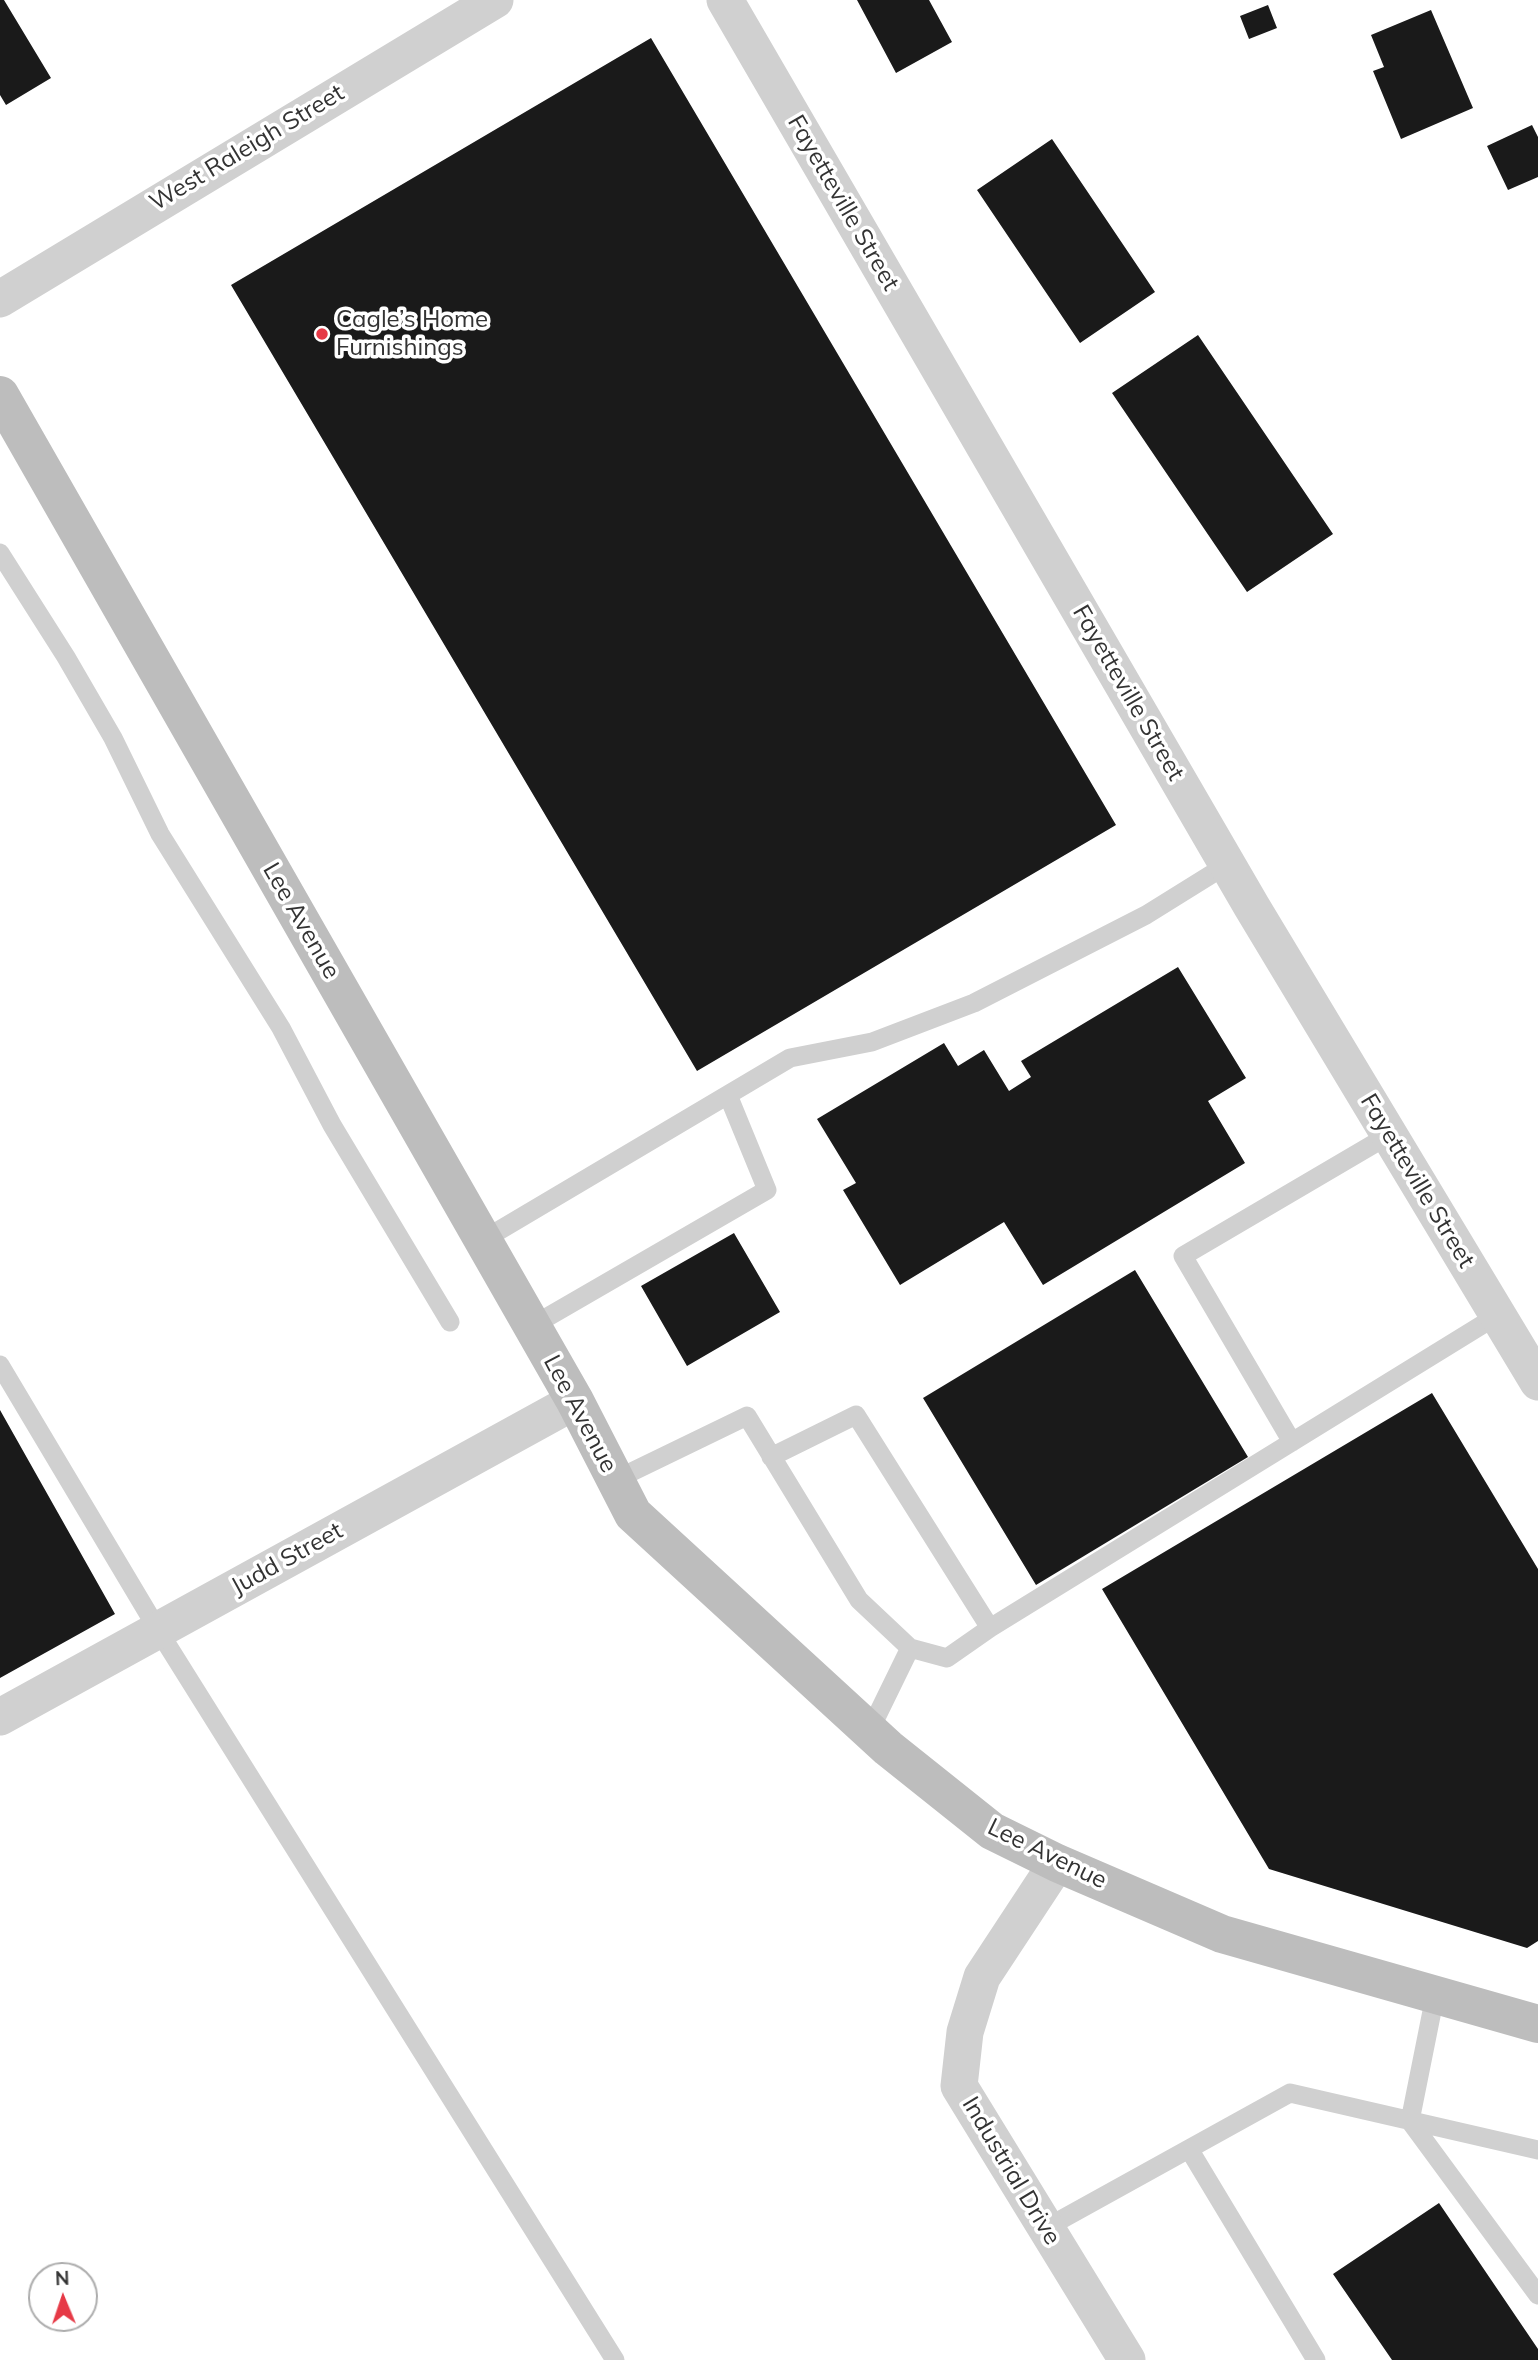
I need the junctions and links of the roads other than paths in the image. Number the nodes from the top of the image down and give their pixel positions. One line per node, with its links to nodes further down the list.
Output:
1 (495, 0): 3 (street, West Raleigh Street)
2 (725, 0): 6 (street, Fayetteville Street)
3 (0, 299)
4 (0, 395): 9 (street, Lee Avenue)
5 (0, 553): 11 (lane)
6 (1228, 864): 7 (lane); 8 (street, Fayetteville Street)
7 (728, 1095): 9 (lane); 12 (lane)
8 (1390, 1135): 10 (street, Fayetteville Street); 16 (lane)
9 (483, 1240): 12 (street, Lee Avenue)
10 (1497, 1315): 14 (street, Fayetteville Street); 16 (lane)
11 (450, 1322)
12 (532, 1326): 15 (street, Lee Avenue)
13 (0, 1366): 20 (lane)
14 (1538, 1382)
15 (575, 1401): 18 (street, Lee Avenue); 20 (street, Judd Street)
16 (1292, 1441): 19 (lane)
17 (771, 1457): 18 (lane); 19 (lane); 21 (lane)
18 (615, 1480): 23 (street, Lee Avenue)
19 (990, 1628): 21 (lane)
20 (158, 1630): 22 (street, Judd Street); 32 (lane)
21 (911, 1648): 23 (lane)
22 (0, 1717)
23 (869, 1732): 24 (street, Lee Avenue)
24 (1057, 1863): 25 (street, Lee Avenue); 30 (street, Industrial Drive)
25 (1435, 1996): 26 (street, Lee Avenue); 27 (lane)
26 (1538, 2024)
27 (1410, 2121): 28 (lane); 29 (lane); 31 (lane)
28 (1189, 2149): 30 (lane); 34 (lane)
29 (1538, 2150)
30 (1046, 2228): 33 (street, Industrial Drive)
31 (1538, 2295)
32 (615, 2360)
33 (1127, 2360)
34 (1316, 2360)

